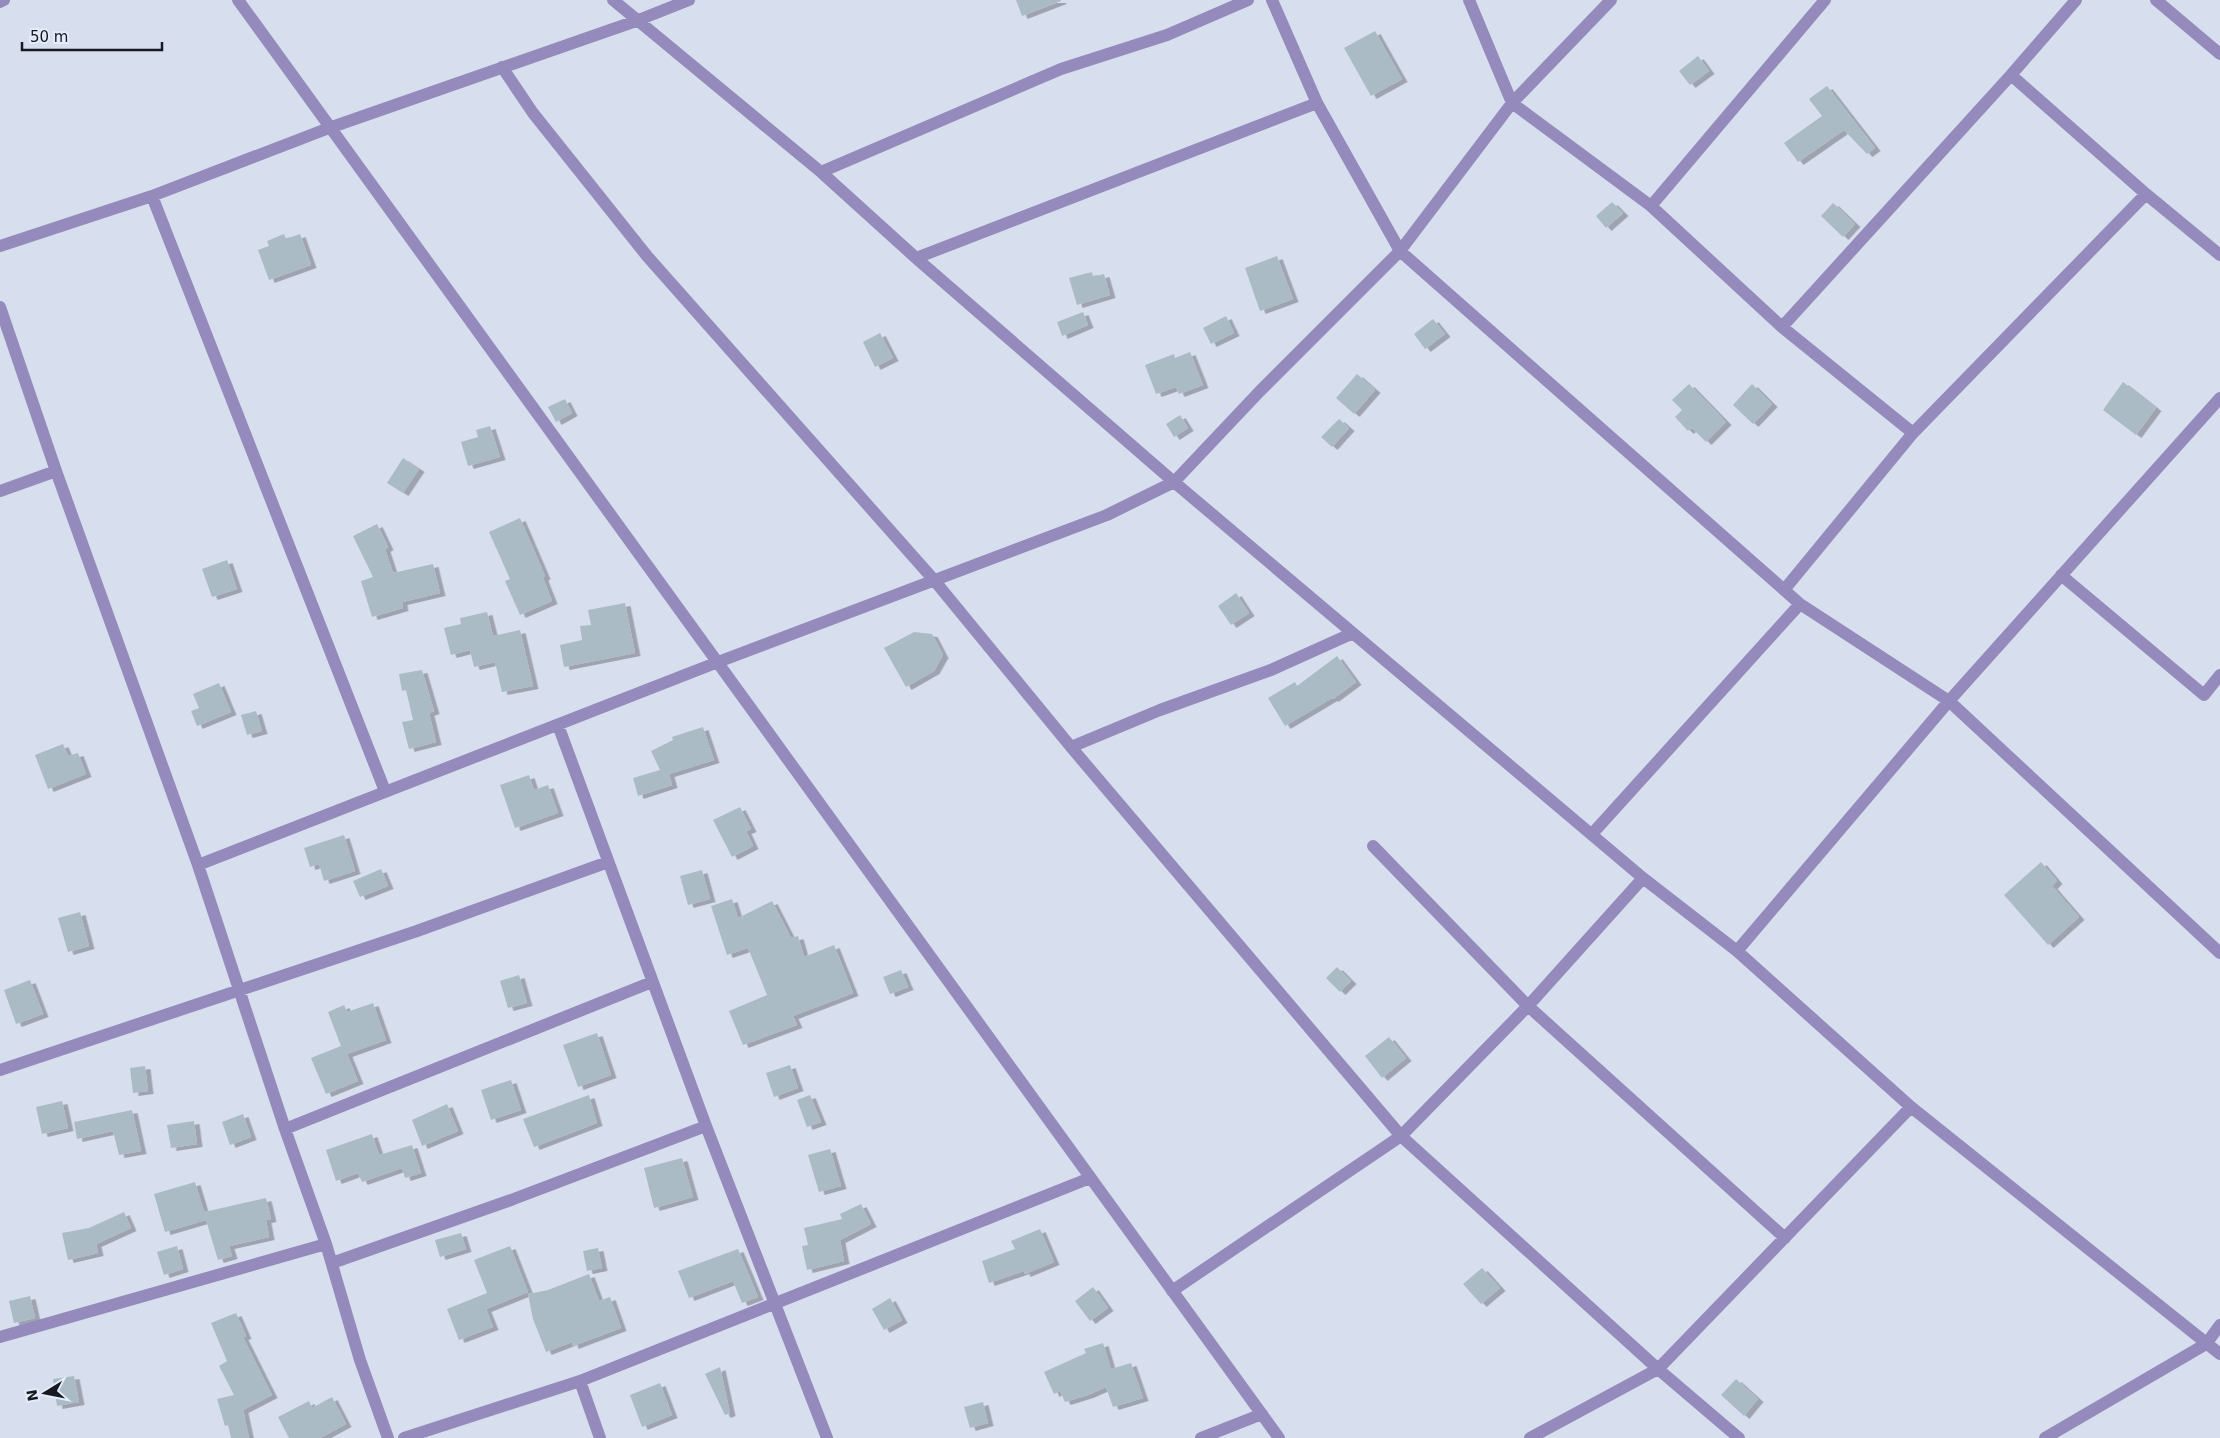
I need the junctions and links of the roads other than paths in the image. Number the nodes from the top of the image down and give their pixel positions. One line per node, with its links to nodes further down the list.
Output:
1 (4, 0): 12 (street)
2 (238, 0): 19 (street)
3 (613, 0): 13 (street)
4 (689, 0): 13 (street)
5 (1248, 0): 20 (street)
6 (1272, 0): 17 (street)
7 (1469, 0): 18 (street)
8 (1611, 0): 18 (street)
9 (1825, 0): 23 (street)
10 (2076, 0): 16 (street)
11 (2156, 0): 14 (street)
12 (0, 2)
13 (636, 21): 15 (street); 20 (street)
14 (2220, 54)
15 (502, 68): 19 (street); 36 (street)
16 (2011, 75): 21 (street); 29 (street)
17 (1317, 103): 25 (street); 27 (street)
18 (1512, 103): 23 (street); 25 (street)
19 (329, 128): 22 (street); 40 (street)
20 (821, 172): 27 (street)
21 (2146, 194): 26 (street); 31 (street)
22 (152, 196): 24 (street); 45 (street)
23 (1651, 206): 29 (street)
24 (0, 246)
25 (1400, 251): 33 (street); 37 (street)
26 (2220, 254)
27 (916, 258): 33 (street)
28 (0, 308): 32 (street)
29 (1782, 327): 31 (street)
30 (2220, 398): 35 (street)
31 (1913, 433): 37 (street)
32 (56, 471): 34 (street); 49 (street)
33 (1174, 482): 36 (street); 39 (street)
34 (0, 491)
35 (2061, 576): 41 (street); 42 (street)
36 (934, 580): 40 (street); 44 (street)
37 (1784, 590): 38 (street)
38 (1800, 604): 42 (street); 46 (street)
39 (1353, 633): 44 (street); 46 (street)
40 (718, 662): 43 (street); 61 (street)
41 (2220, 675)
42 (1949, 701): 51 (street); 52 (street)
43 (558, 725): 45 (street); 48 (street)
44 (1071, 747): 60 (street)
45 (385, 791): 49 (street)
46 (1592, 834): 50 (street)
47 (1373, 846): 55 (street)
48 (608, 862): 53 (street); 54 (street)
49 (198, 865): 54 (street)
50 (1643, 878): 51 (street); 55 (street)
51 (1737, 952): 57 (street)
52 (2220, 952)
53 (652, 982): 58 (street); 59 (street)
54 (239, 990): 56 (street); 59 (street)
55 (1528, 1006): 60 (street); 62 (street)
56 (0, 1070)
57 (1911, 1107): 62 (street); 69 (street)
58 (706, 1126): 64 (street); 66 (street)
59 (285, 1129): 63 (street)
60 (1400, 1136): 65 (street); 71 (street)
61 (1090, 1178): 65 (street); 66 (street)
62 (1785, 1238): 71 (street)
63 (326, 1244): 64 (street); 68 (street)
64 (332, 1263): 74 (street)
65 (1172, 1291): 73 (street)
66 (776, 1304): 72 (street); 77 (street)
67 (2220, 1325): 69 (street)
68 (0, 1337)
69 (2206, 1344): 70 (street); 82 (street)
70 (2220, 1354)
71 (1658, 1369): 80 (street); 81 (street)
72 (580, 1381): 75 (street); 76 (street)
73 (1262, 1414): 78 (street); 79 (street)
74 (388, 1438)
75 (404, 1438)
76 (600, 1438)
77 (827, 1438)
78 (1201, 1438)
79 (1279, 1438)
80 (1530, 1438)
81 (1739, 1438)
82 (2045, 1438)

